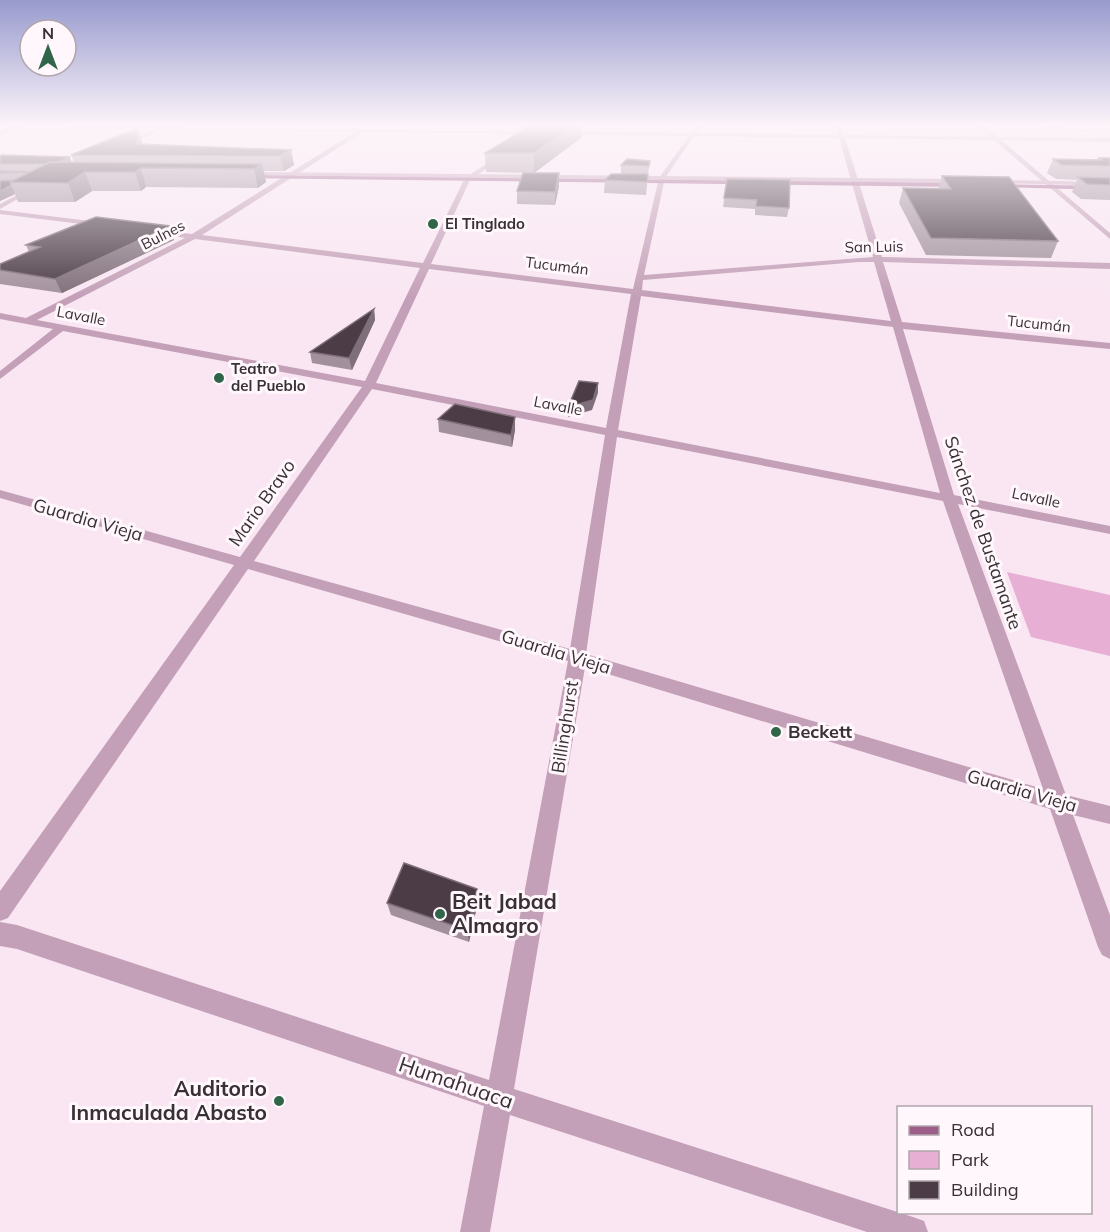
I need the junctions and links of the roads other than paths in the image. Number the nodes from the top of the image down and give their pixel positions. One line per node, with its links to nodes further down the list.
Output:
1 (42, 183): 8 (street)
2 (278, 183): 16 (street, Bulnes)
3 (466, 183): 19 (street, Mario Bravo)
4 (661, 183): 21 (street, Billinghurst)
5 (856, 183): 18 (street, Sánchez de Bustamante)
6 (1019, 183): 10 (lane)
7 (28, 185): 8 (lane)
8 (39, 185): 12 (street)
9 (981, 185): 10 (main road)
10 (1049, 185): 11 (main road); 17 (street)
11 (1110, 186)
12 (4, 202): 13 (street)
13 (0, 209): 14 (street)
14 (111, 226)
15 (135, 229): 16 (street, Tucumán)
16 (193, 237): 19 (street, Tucumán); 23 (street, Bulnes)
17 (1110, 237)
18 (876, 259): 20 (street, San Luis); 21 (street, San Luis); 24 (street, Sánchez de Bustamante)
19 (426, 264): 21 (street, Tucumán); 28 (street, Mario Bravo)
20 (1110, 266)
21 (638, 285): 24 (street, Tucumán); 29 (street, Billinghurst)
22 (0, 316): 23 (street, Lavalle)
23 (26, 322): 25 (street, Lavalle)
24 (897, 325): 26 (street, Tucumán); 31 (street, Sánchez de Bustamante)
25 (59, 329): 27 (street); 28 (street, Lavalle)
26 (1110, 346)
27 (0, 376)
28 (369, 385): 29 (street, Lavalle); 33 (street, Mario Bravo)
29 (611, 433): 31 (street, Lavalle); 34 (street, Billinghurst)
30 (0, 495): 33 (street, Guardia Vieja)
31 (948, 497): 32 (street, Lavalle); 35 (street, Sánchez de Bustamante)
32 (1110, 530)
33 (243, 564): 34 (street, Guardia Vieja); 37 (street, Mario Bravo)
34 (575, 658): 35 (street, Guardia Vieja); 40 (street, Billinghurst)
35 (1057, 802): 36 (street, Guardia Vieja); 39 (street, Sánchez de Bustamante)
36 (1110, 815)
37 (0, 910)
38 (0, 934): 40 (street, Humahuaca)
39 (1110, 947)
40 (498, 1097): 41 (street, Billinghurst); 42 (street, Humahuaca)
41 (474, 1232)
42 (913, 1232)

